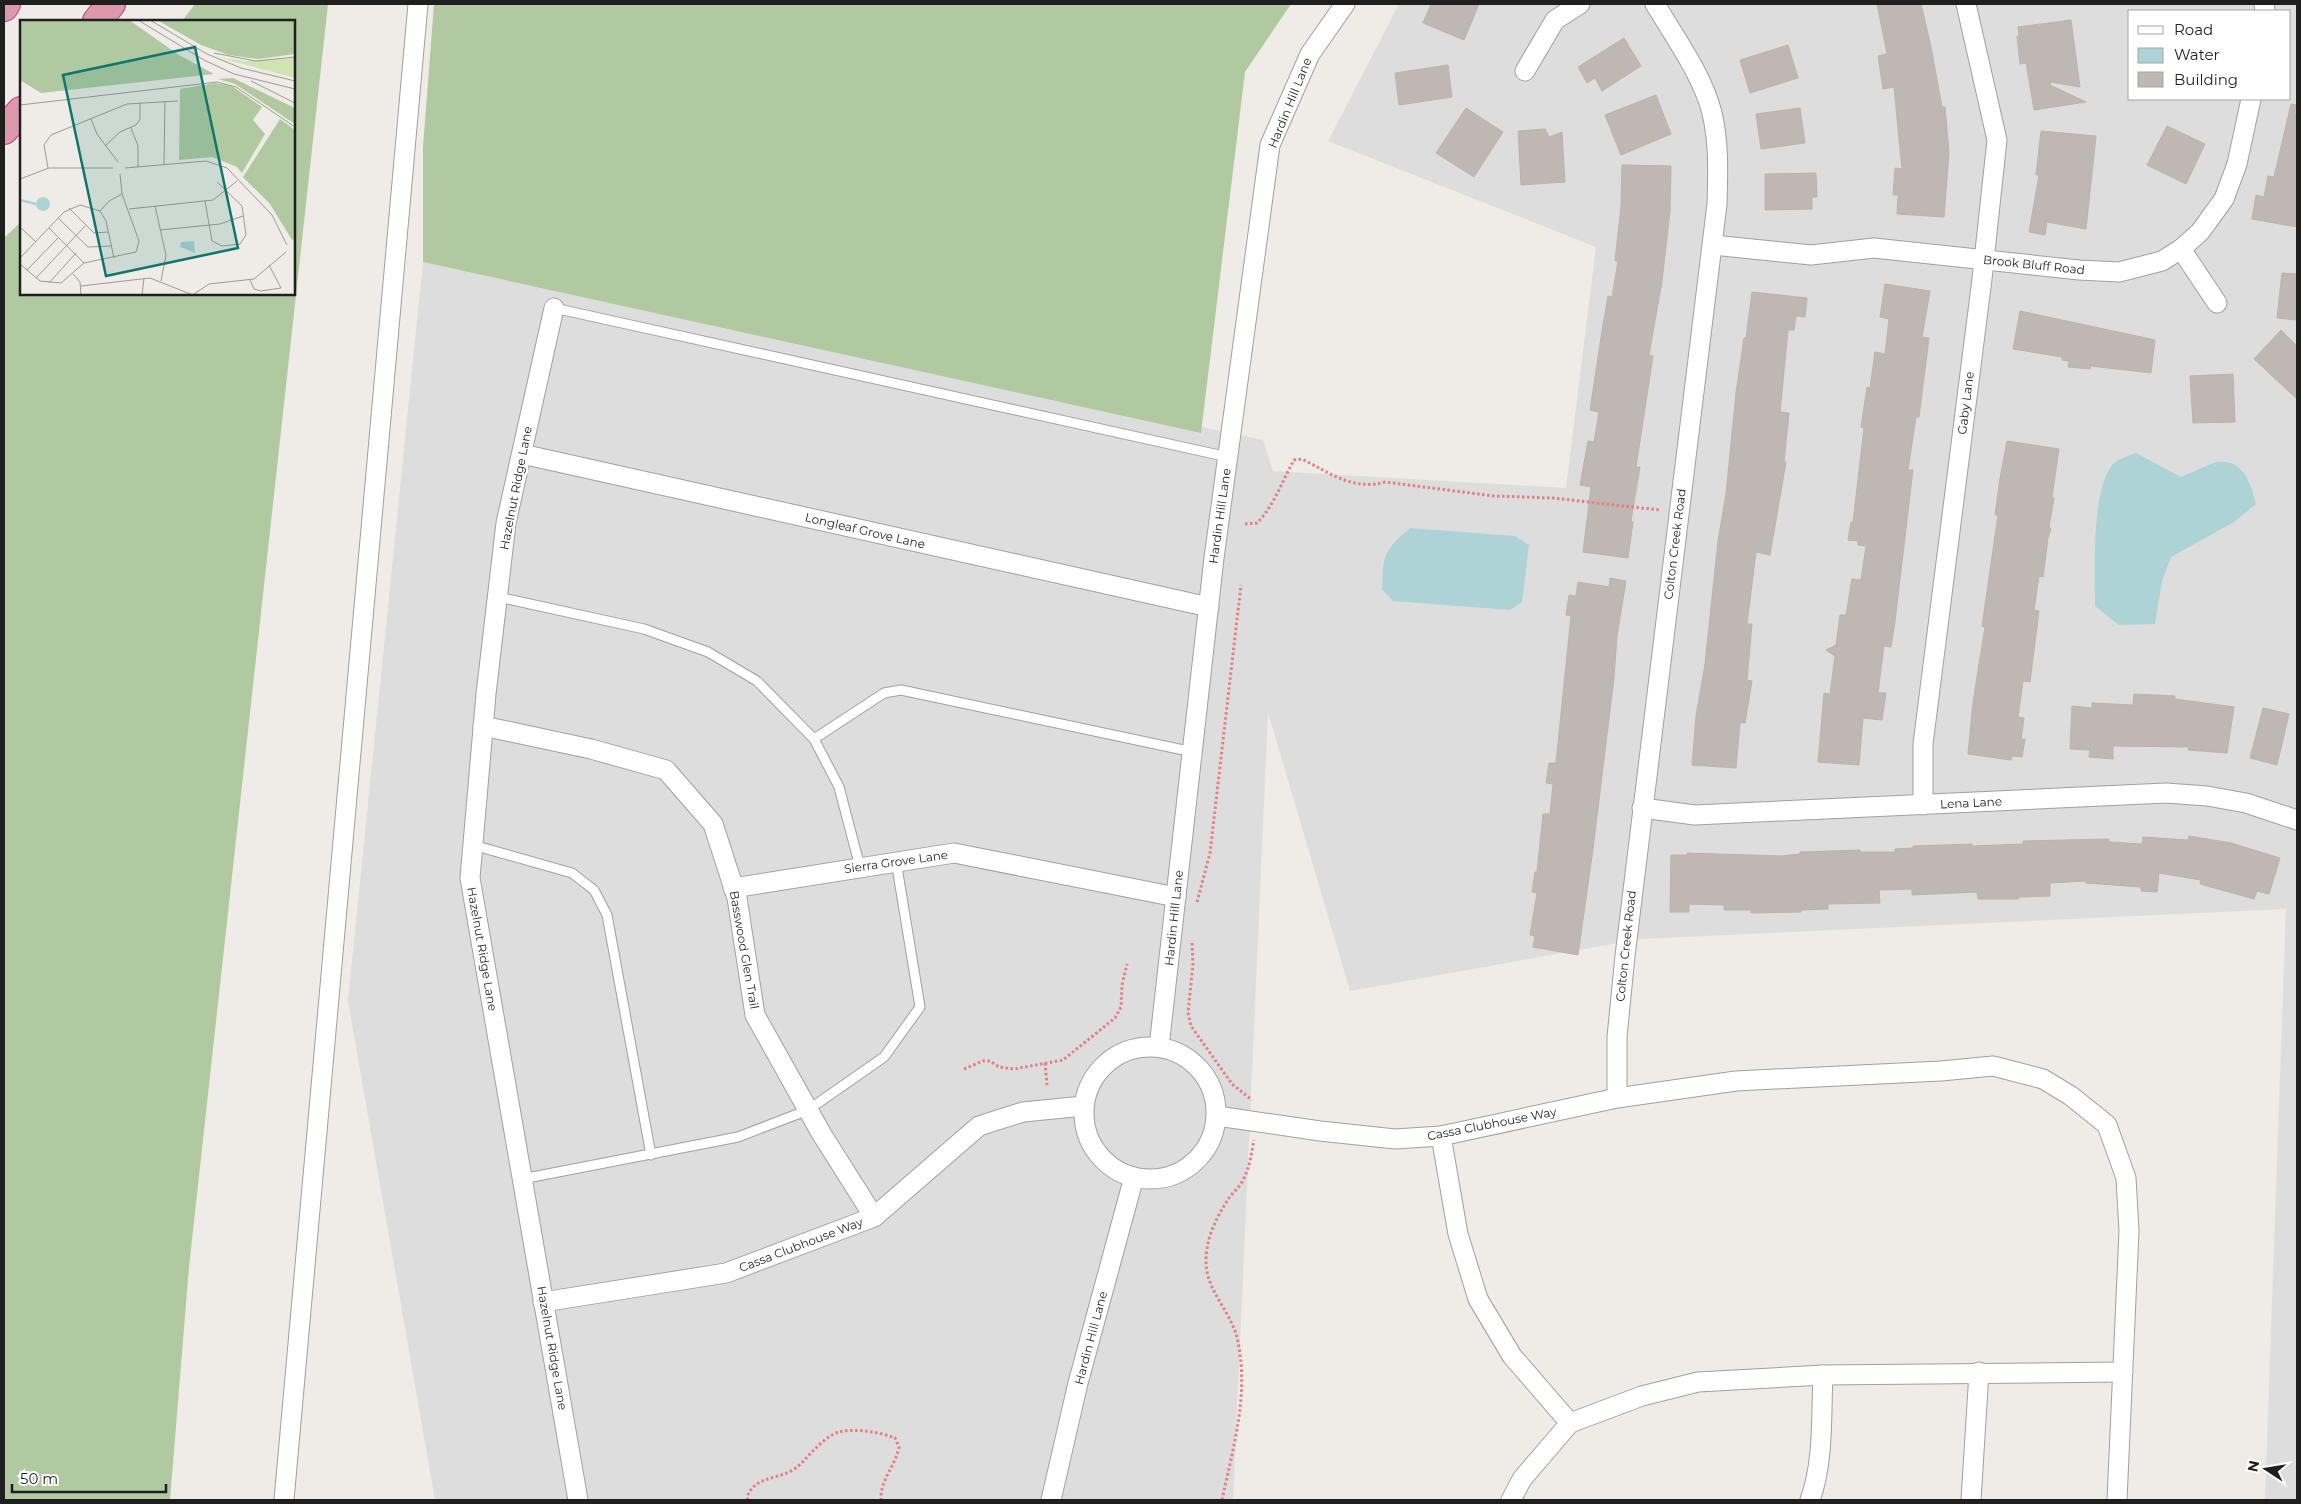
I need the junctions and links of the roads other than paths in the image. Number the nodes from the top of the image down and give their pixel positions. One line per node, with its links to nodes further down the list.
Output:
1 (6, 4): 8 (highway)
2 (111, 4): 9 (highway)
3 (418, 4): 49 (street)
4 (1345, 4): 20 (street, Hardin Hill Lane)
5 (1580, 4): 10 (street)
6 (1655, 4): 14 (street, Colton Creek Road)
7 (1966, 4): 16 (street, Gaby Lane)
8 (4, 7)
9 (98, 20)
10 (1525, 70)
11 (2252, 100): 15 (street, Brook Bluff Road)
12 (20, 112): 13 (highway)
13 (4, 130)
14 (1713, 245): 16 (street, Brook Bluff Road); 27 (street, Colton Creek Road)
15 (2181, 249): 16 (street, Brook Bluff Road); 17 (street)
16 (1984, 260): 26 (street, Gaby Lane)
17 (2217, 303)
18 (554, 308): 19 (street, Hazelnut Ridge Lane); 20 (lane)
19 (522, 454): 21 (street, Hazelnut Ridge Lane); 22 (street, Longleaf Grove Lane)
20 (1228, 456): 22 (street, Hardin Hill Lane)
21 (498, 597): 23 (street, Hazelnut Ridge Lane); 24 (lane)
22 (1209, 607): 25 (street, Hardin Hill Lane)
23 (483, 726): 29 (street, Hazelnut Ridge Lane); 32 (street, Basswood Glen Trail)
24 (814, 739): 25 (lane); 31 (lane)
25 (1193, 752): 33 (street, Hardin Hill Lane)
26 (1923, 805): 27 (street, Lena Lane); 28 (street, Lena Lane)
27 (1642, 808): 35 (street, Colton Creek Road)
28 (2297, 820)
29 (473, 846): 40 (lane); 42 (street, Hazelnut Ridge Lane)
30 (896, 861): 31 (street, Sierra Grove Lane); 33 (street, Sierra Grove Lane); 37 (lane)
31 (860, 867): 32 (street, Sierra Grove Lane)
32 (733, 888): 37 (street, Basswood Glen Trail)
33 (1176, 897): 34 (street, Hardin Hill Lane)
34 (1159, 1047): 36 (street); 38 (street)
35 (1617, 1098): 39 (street, Cassa Clubhouse Way); 46 (street, Cassa Clubhouse Way)
36 (1084, 1106): 41 (street); 43 (street, Cassa Clubhouse Way)
37 (808, 1110): 40 (lane); 43 (street, Basswood Glen Trail)
38 (1217, 1116): 39 (street, Cassa Clubhouse Way); 41 (street)
39 (1441, 1136): 48 (street)
40 (651, 1155): 42 (lane)
41 (1134, 1177): 51 (street, Hardin Hill Lane)
42 (522, 1179): 44 (street, Hazelnut Ridge Lane)
43 (874, 1217): 44 (street, Cassa Clubhouse Way)
44 (543, 1302): 50 (street, Hazelnut Ridge Lane)
45 (1979, 1372): 46 (street); 47 (street); 54 (street)
46 (2123, 1372): 55 (street, Cassa Clubhouse Way)
47 (1823, 1375): 48 (street); 53 (street)
48 (1570, 1422): 52 (street)
49 (284, 1500)
50 (578, 1500)
51 (1051, 1500)
52 (1511, 1500)
53 (1810, 1500)
54 (1971, 1500)
55 (2117, 1500)

